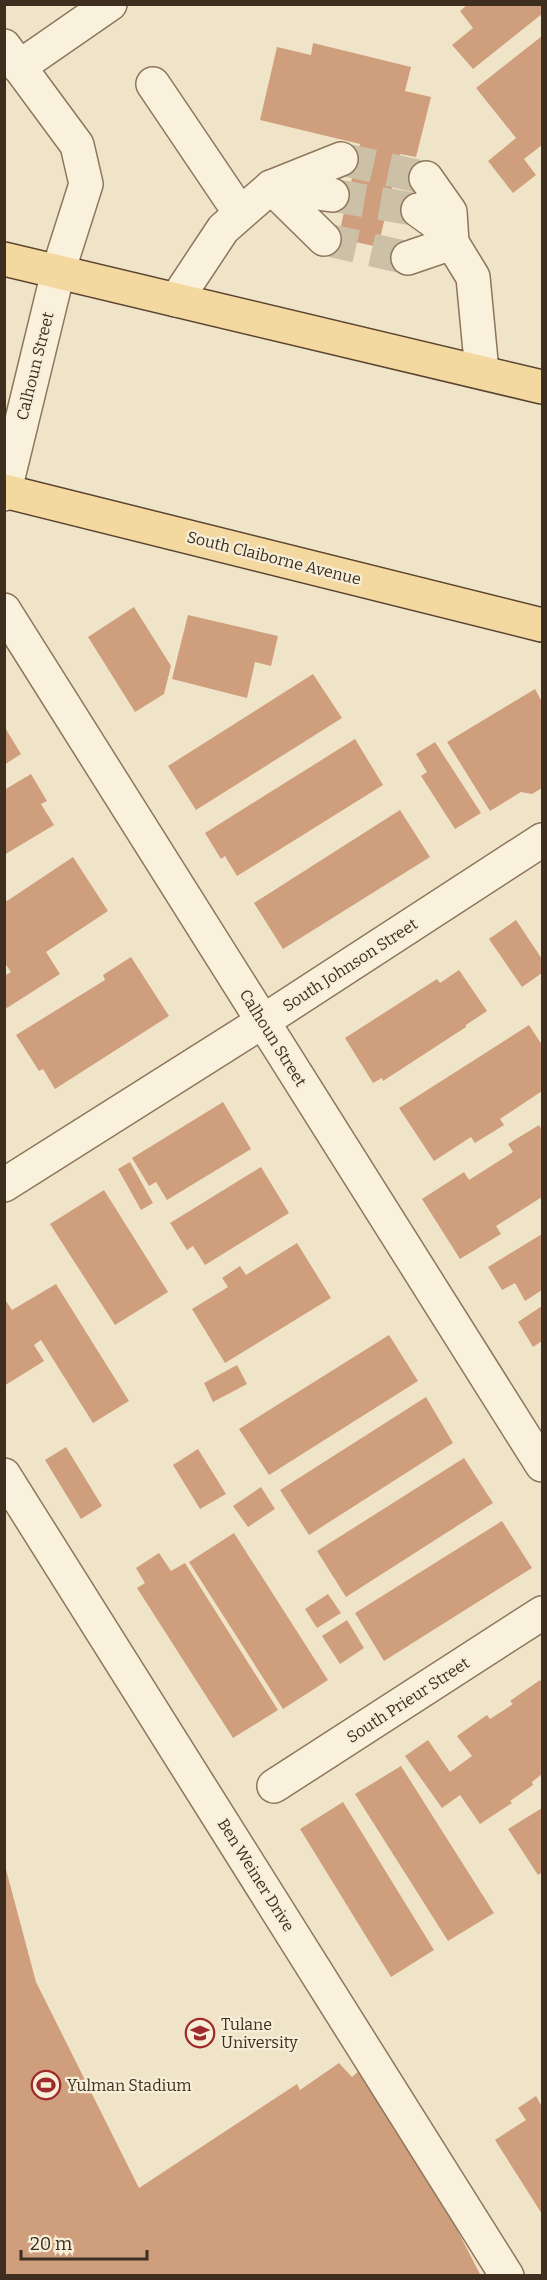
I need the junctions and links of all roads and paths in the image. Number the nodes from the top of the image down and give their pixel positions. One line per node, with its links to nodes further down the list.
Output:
1 (110, 4): 2 (street)
2 (12, 56): 14 (street, Calhoun Street)
3 (153, 84): 9 (street)
4 (341, 159): 6 (street)
5 (426, 178): 11 (street)
6 (271, 187): 7 (street); 9 (street); 10 (street)
7 (332, 195)
8 (418, 210): 11 (street)
9 (240, 213): 15 (street)
10 (324, 238)
11 (452, 243): 12 (street); 16 (street)
12 (408, 258)
13 (4, 259): 14 (main road)
14 (58, 272): 15 (main road); 18 (street, Calhoun Street)
15 (176, 300): 16 (main road)
16 (482, 372): 17 (main road)
17 (543, 387)
18 (5, 492): 20 (main road, South Claiborne Avenue)
19 (4, 610): 22 (street, Calhoun Street)
20 (543, 625)
21 (543, 840): 22 (street, South Johnson Street)
22 (262, 1022): 23 (street, South Johnson Street); 24 (street, Calhoun Street)
23 (4, 1185)
24 (543, 1465)
25 (4, 1475): 28 (street, Ben Weiner Drive)
26 (543, 1613): 27 (street, South Prieur Street)
27 (274, 1786)
28 (507, 2276)

